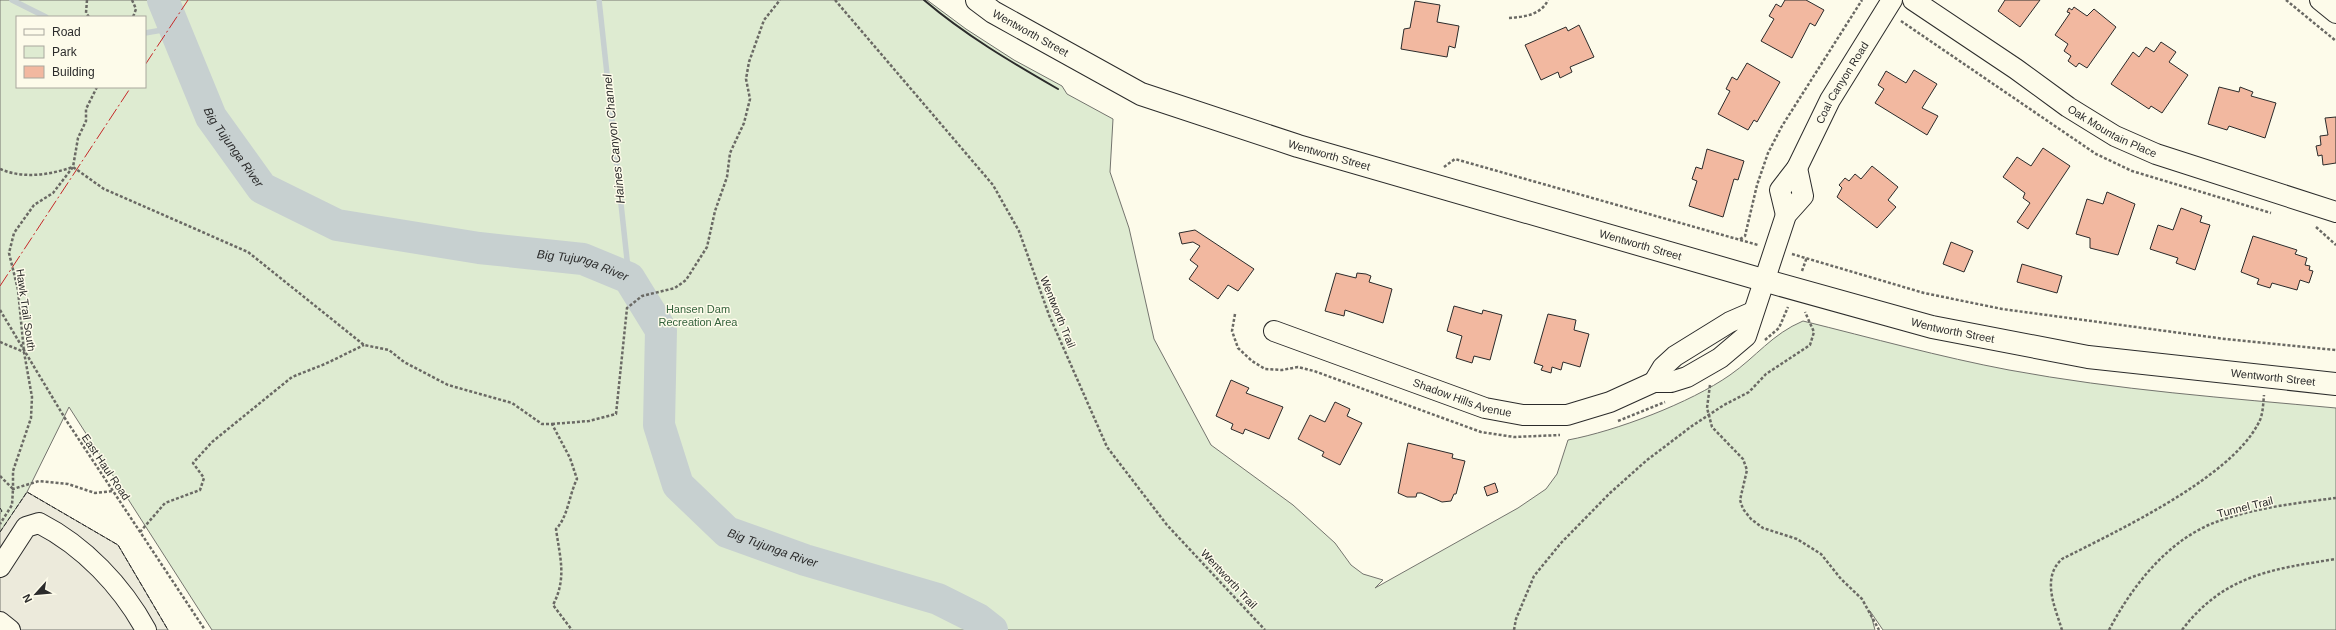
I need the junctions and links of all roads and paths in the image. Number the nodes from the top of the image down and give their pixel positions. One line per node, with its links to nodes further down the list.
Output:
1 (87, 0): 13 (path)
2 (132, 0): 14 (path)
3 (780, 0): 39 (path)
4 (835, 0): 53 (path, Wentworth Trail)
5 (977, 0): 20 (main road, Wentworth Street)
6 (1548, 0): 15 (path)
7 (1862, 0): 22 (path)
8 (1892, 0): 23 (street, Coal Canyon Road)
9 (1913, 0): 21 (street, Oak Mountain Place)
10 (2286, 0): 16 (path)
11 (2320, 0): 12 (street)
12 (2336, 13)
13 (88, 16)
14 (133, 16)
15 (1509, 18)
16 (2336, 41)
17 (96, 88): 18 (path, Hawk Trail South)
18 (73, 167): 19 (path); 30 (path); 33 (path, Hawk Trail South)
19 (0, 169)
20 (1425, 182): 22 (path); 24 (main road, Wentworth Street)
21 (2336, 212)
22 (1739, 239): 23 (path)
23 (1775, 250): 24 (street, Coal Canyon Road); 32 (path)
24 (1763, 280): 25 (main road, Wentworth Street); 27 (street, Shadow Hills Avenue)
25 (1796, 289): 35 (main road, Wentworth Street); 38 (path)
26 (0, 310): 33 (path, East Haul Road)
27 (1753, 312): 31 (street); 34 (street, Shadow Hills Avenue)
28 (1274, 332): 36 (street, Shadow Hills Avenue)
29 (0, 342): 33 (path)
30 (364, 344): 39 (path); 45 (path)
31 (1694, 346): 34 (street); 36 (street)
32 (2336, 350)
33 (24, 352): 41 (path, Hawk Trail South); 42 (path, East Haul Road)
34 (1709, 372): 36 (street, Shadow Hills Avenue); 38 (path)
35 (2266, 377): 37 (main road, Wentworth Street); 56 (path)
36 (1654, 382)
37 (2336, 384)
38 (1708, 416): 54 (path); 55 (path)
39 (552, 424): 52 (path)
40 (0, 476): 41 (path)
41 (13, 489): 42 (path); 44 (path, Hawk Trail South)
42 (113, 491): 45 (path, East Haul Road)
43 (2336, 498): 57 (path, Tunnel Trail)
44 (0, 524)
45 (140, 532): 51 (path, East Haul Road)
46 (2336, 559): 58 (path)
47 (0, 567): 50 (street)
48 (0, 622): 49 (street)
49 (10, 630)
50 (146, 630)
51 (205, 630)
52 (572, 630)
53 (1266, 630)
54 (1514, 630)
55 (1879, 630)
56 (2062, 630)
57 (2109, 630)
58 (2182, 630)

